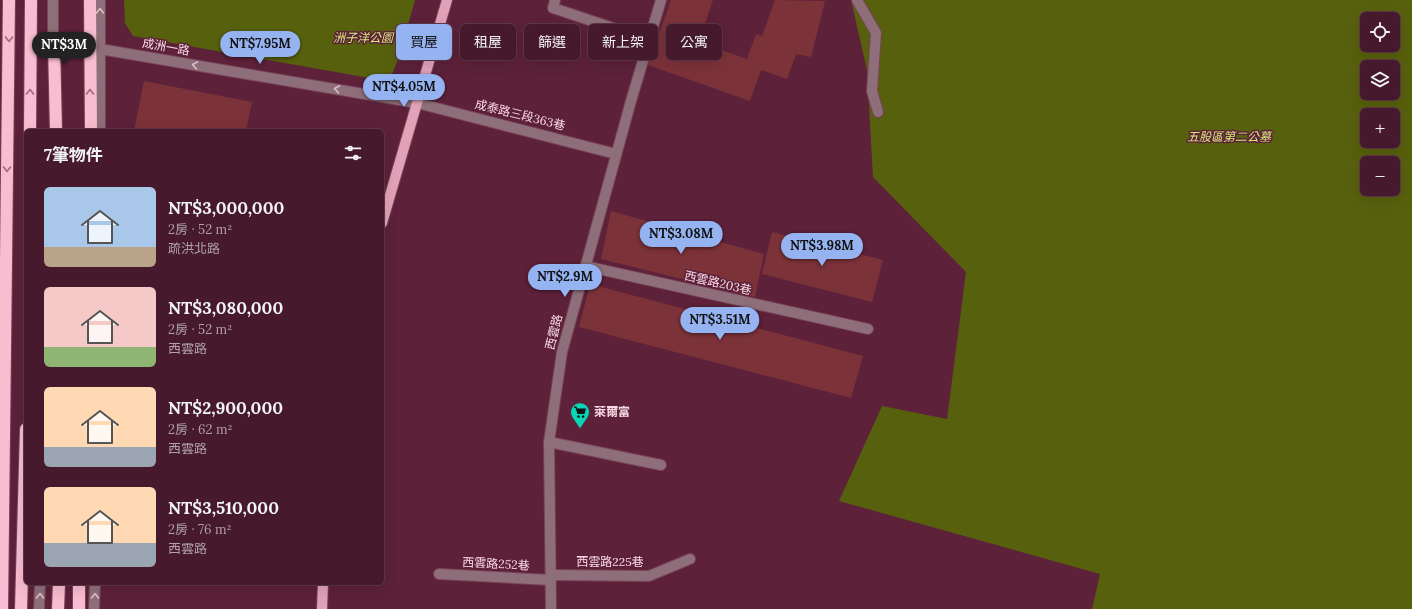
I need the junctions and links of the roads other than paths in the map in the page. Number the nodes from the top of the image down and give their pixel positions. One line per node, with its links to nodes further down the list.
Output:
1 (9, 0): 37 (highway, one-way to 37)
2 (31, 0): 17 (highway, one-way to 2)
3 (53, 0): 12 (street)
4 (90, 0): 20 (highway, one-way to 4)
5 (100, 0): 13 (street, one-way to 5)
6 (447, 0): 15 (main road)
7 (555, 0): 10 (street)
8 (661, 0): 11 (street, 西雲路)
9 (857, 0): 16 (street)
10 (601, 24)
11 (654, 24)
12 (54, 44): 18 (street); 19 (highway)
13 (100, 49): 15 (street, 成洲一路, one-way to 13); 21 (street)
14 (643, 60): 22 (street, 西雲路)
15 (417, 102): 22 (street, 成泰路三段363巷); 23 (main road)
16 (878, 112)
17 (30, 129)
18 (51, 129)
19 (56, 129)
20 (90, 129)
21 (100, 129)
22 (616, 154): 24 (street, 西雲路)
23 (384, 216)
24 (585, 266): 25 (street, 西雲路203巷); 26 (street, 西雲路)
25 (868, 330)
26 (549, 442): 27 (street); 31 (street, 西雲路)
27 (661, 465)
28 (24, 501): 38 (highway)
29 (690, 559): 31 (street, 西雲路225巷)
30 (439, 574): 31 (street, 西雲路252巷)
31 (551, 577): 44 (street, 西雲路)
32 (40, 585): 39 (street, one-way to 32)
33 (58, 585): 40 (highway)
34 (79, 585): 41 (highway)
35 (95, 585): 42 (street, one-way to 35)
36 (323, 585): 43 (main road)
37 (2, 609)
38 (21, 609)
39 (39, 609)
40 (58, 609)
41 (79, 609)
42 (94, 609)
43 (322, 609)
44 (551, 609)

